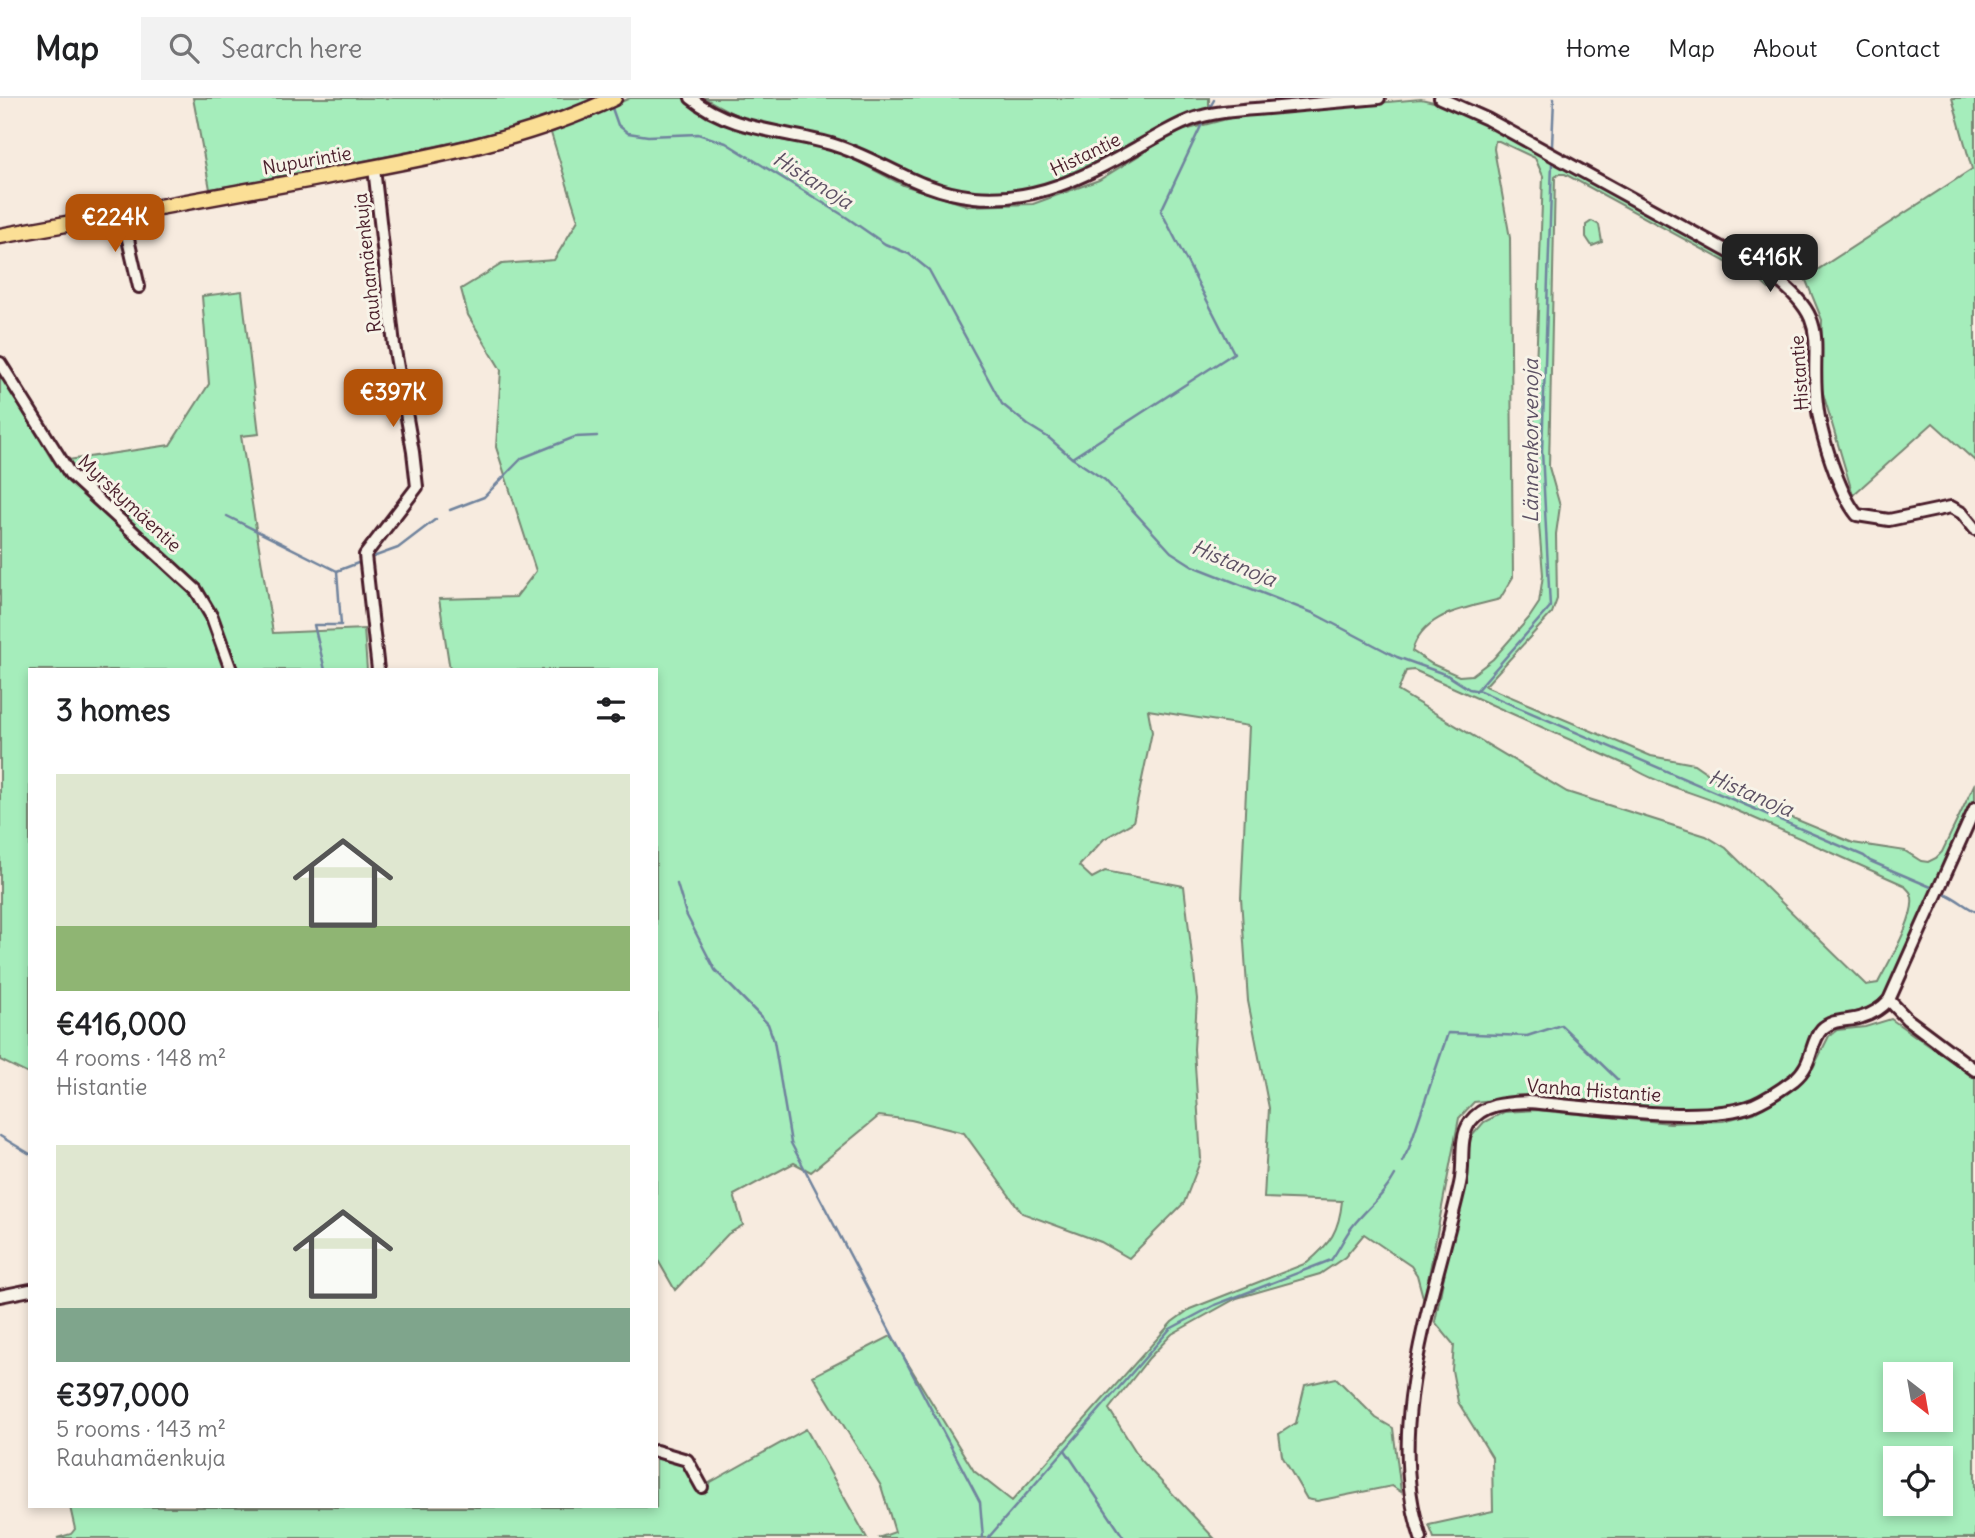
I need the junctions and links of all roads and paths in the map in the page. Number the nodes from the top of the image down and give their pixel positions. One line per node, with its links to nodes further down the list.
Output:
1 (614, 98): 5 (main road, Nupurintie)
2 (691, 98): 3 (street, Histantie)
3 (1379, 98)
4 (1440, 98): 10 (street, Histantie)
5 (374, 168): 6 (main road, Nupurintie); 12 (street, Rauhamäenkuja)
6 (122, 213): 7 (main road, Nupurintie); 8 (street)
7 (0, 236)
8 (139, 287)
9 (0, 363): 11 (street, Myrskymäentie)
10 (1975, 529)
11 (231, 668)
12 (378, 668)
13 (1975, 808): 14 (street)
14 (1889, 1000): 15 (street); 20 (street, Vanha Histantie)
15 (1975, 1070)
16 (28, 1290): 17 (street)
17 (0, 1296)
18 (658, 1452): 19 (street)
19 (702, 1487)
20 (1421, 1538)

